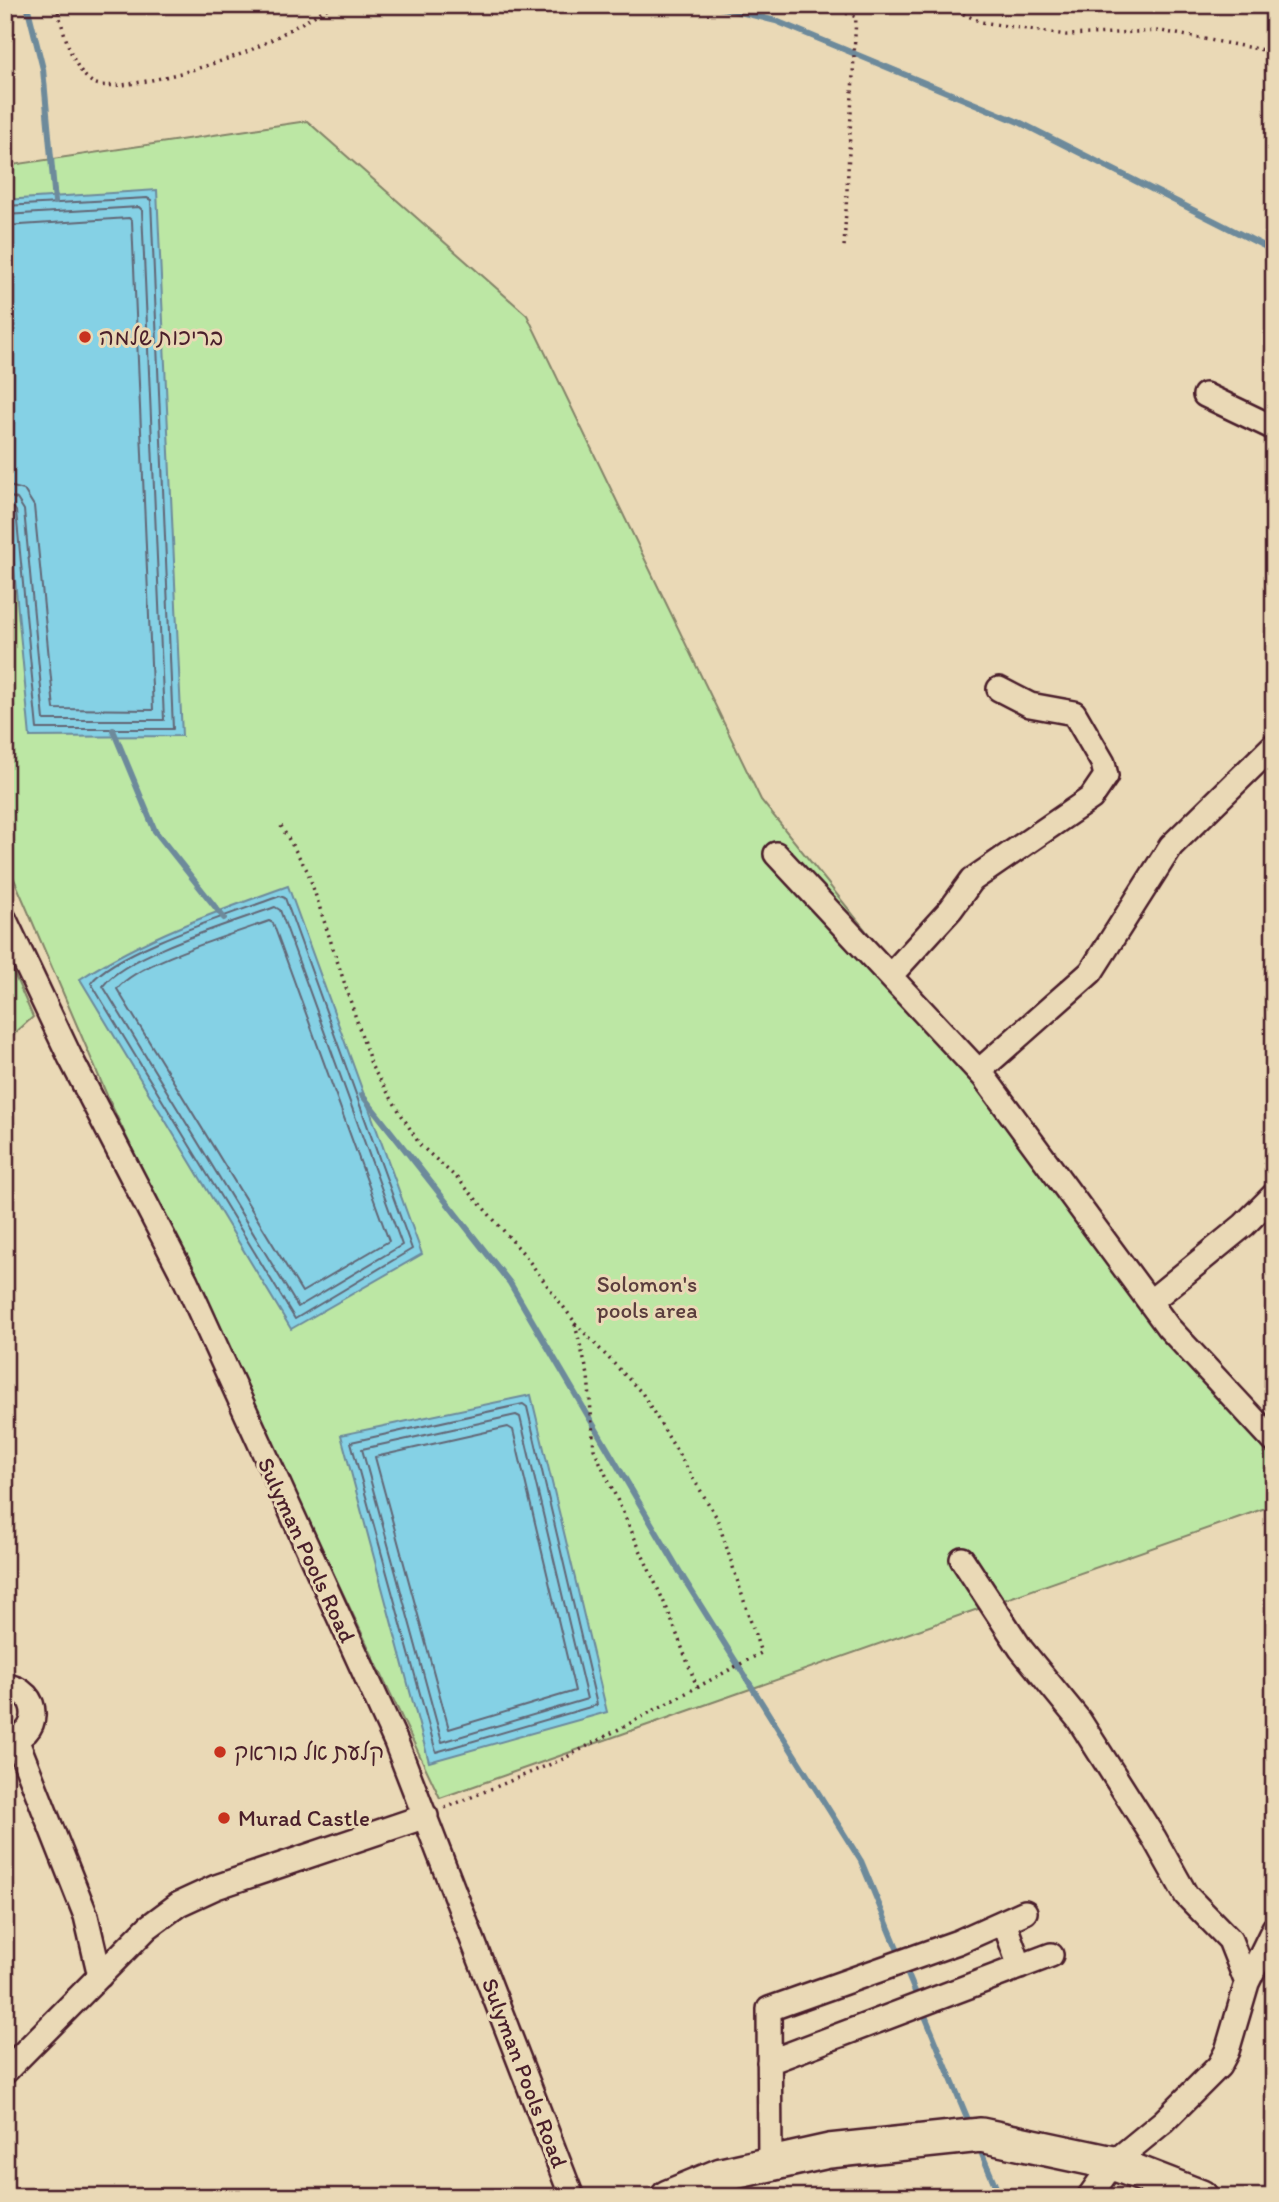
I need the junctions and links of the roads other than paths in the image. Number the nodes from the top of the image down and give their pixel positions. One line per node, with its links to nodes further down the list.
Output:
1 (1205, 395): 2 (street)
2 (1274, 428)
3 (999, 688): 7 (street)
4 (1274, 745): 8 (street)
5 (776, 854): 7 (street)
6 (5, 920): 15 (street, Sulyman Pools Road)
7 (890, 976): 8 (street)
8 (979, 1071): 10 (street)
9 (1274, 1195): 10 (street)
10 (1150, 1302): 11 (street)
11 (1274, 1441)
12 (962, 1559): 22 (street)
13 (5, 1686): 14 (street)
14 (10, 1740): 21 (street)
15 (426, 1816): 21 (street); 27 (street, Sulyman Pools Road)
16 (1025, 1912): 17 (street)
17 (1004, 1922): 20 (street); 23 (street)
18 (1274, 1928): 22 (street)
19 (1051, 1955): 20 (street)
20 (1020, 1967): 23 (street)
21 (100, 1976): 24 (street)
22 (1247, 1983): 25 (street)
23 (769, 2062): 26 (street)
24 (5, 2073)
25 (1114, 2163): 26 (main road); 29 (street); 30 (main road)
26 (770, 2164): 28 (main road)
27 (572, 2197)
28 (668, 2197)
29 (1089, 2197)
30 (1201, 2197)

